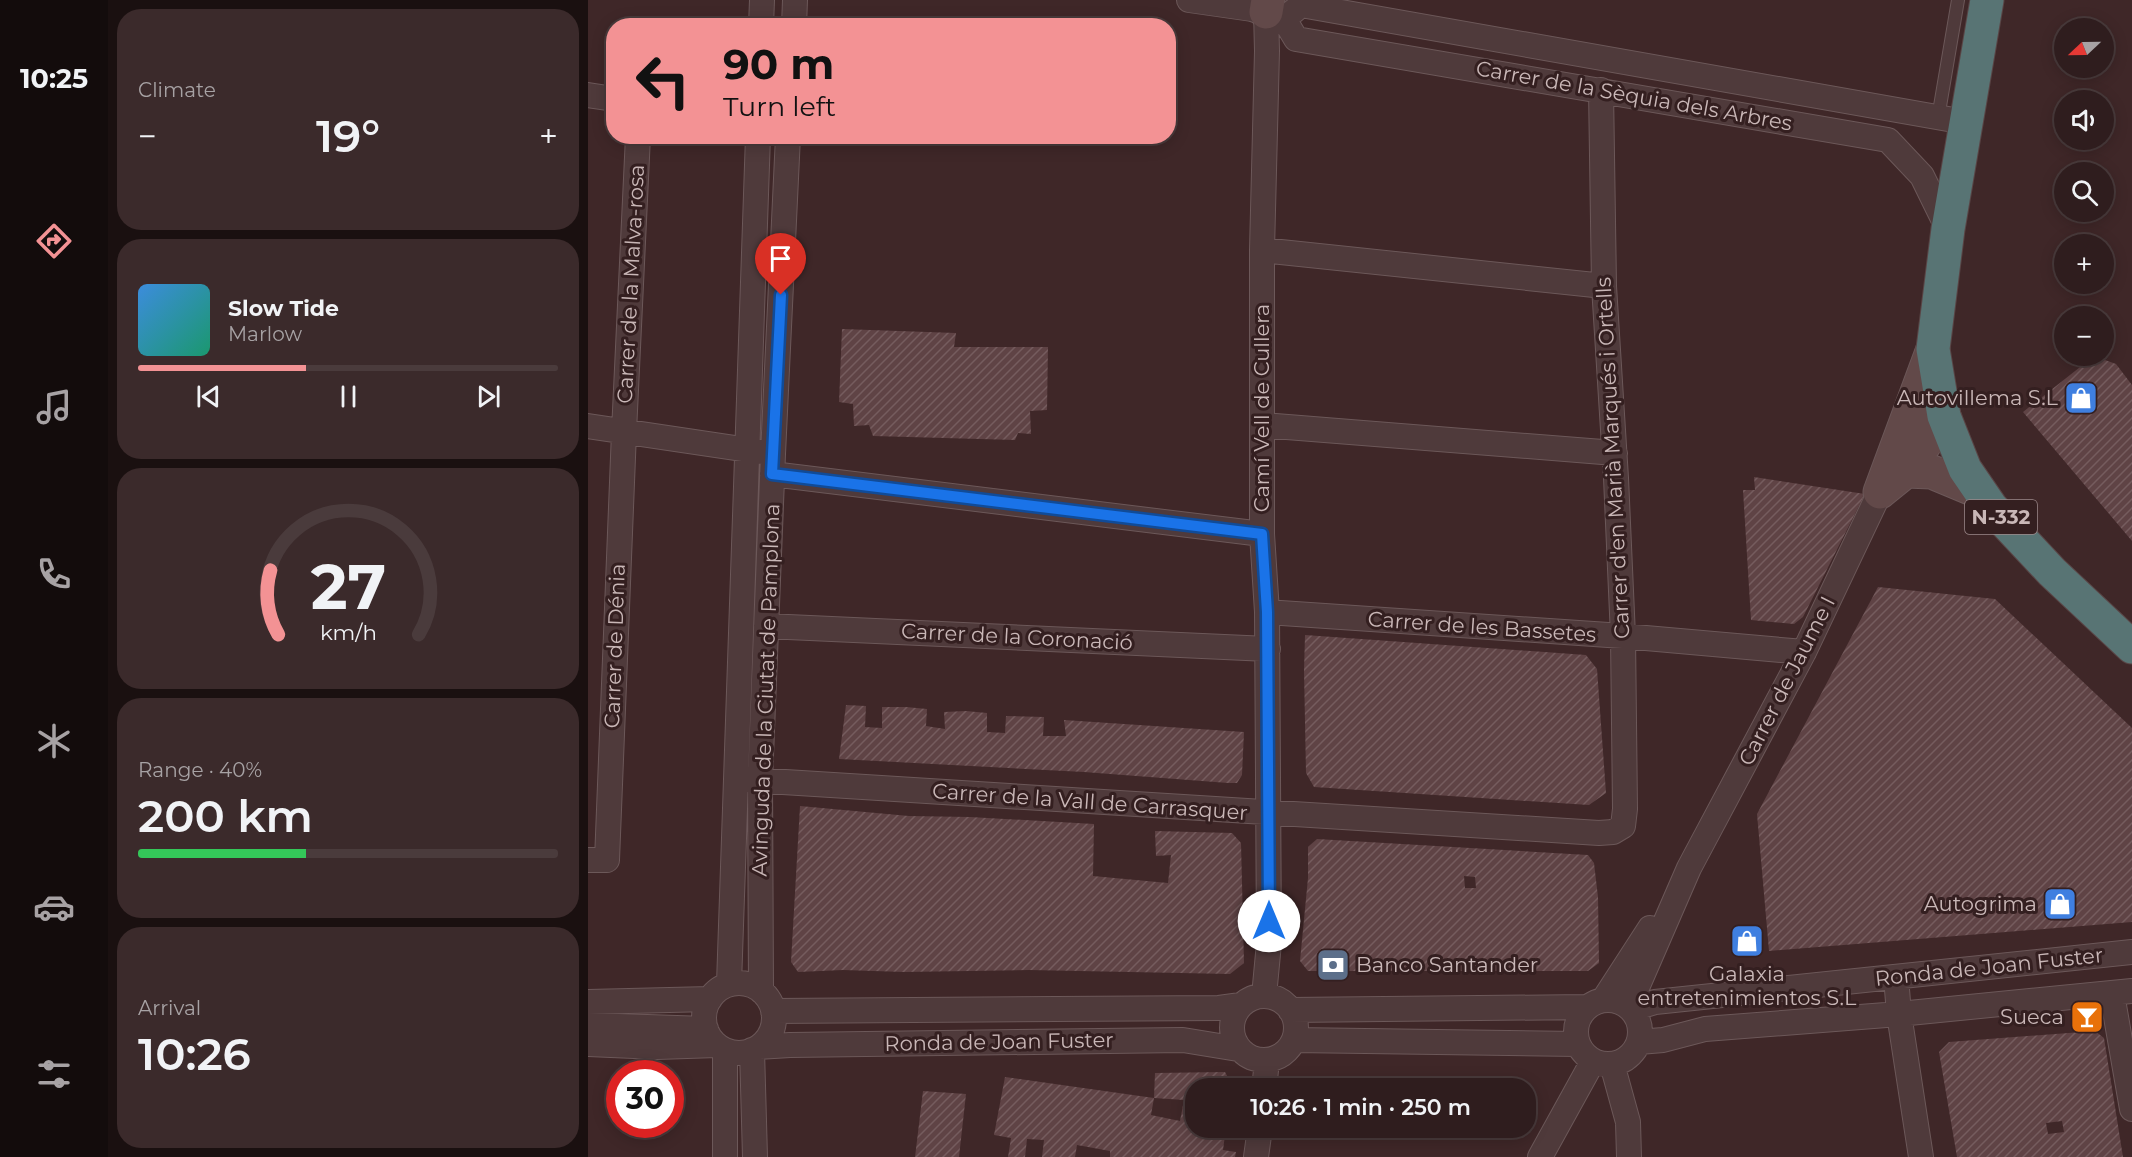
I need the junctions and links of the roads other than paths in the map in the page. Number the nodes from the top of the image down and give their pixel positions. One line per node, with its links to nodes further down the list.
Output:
1 (762, 0): 7 (street)
2 (795, 0): 8 (street)
3 (1189, 0): 6 (street)
4 (1958, 0): 12 (lane)
5 (1987, 0): 12 (highway, N-332)
6 (1272, 10): 9 (street, Carrer de la Sèquia dels Arbres); 12 (street, Carrer de la Sèquia dels Arbres); 17 (street, Camí Vell de Cullera)
7 (761, 18)
8 (794, 18)
9 (1601, 90): 16 (street, Carrer de la Sèquia dels Arbres); 18 (street, Carrer d'en Marià Marqués i Ortells)
10 (588, 95): 11 (street)
11 (606, 98)
12 (1952, 120): 16 (highway, N-332)
13 (638, 144): 23 (street, Carrer de la Malva-rosa)
14 (758, 144): 24 (street, Avinguda de la Ciutat de Pamplona)
15 (788, 144): 26 (street, Avinguda de la Ciutat de Pamplona)
16 (1948, 230): 19 (highway, N-332)
17 (1262, 249): 18 (street); 21 (street, Camí Vell de Cullera)
18 (1604, 286): 25 (street, Carrer d'en Marià Marqués i Ortells)
19 (1933, 349): 20 (highway, N-332); 28 (street, Carrer de Jaume I)
20 (1944, 416): 27 (street, Carrer de Jaume I); 29 (highway, N-332)
21 (1262, 425): 25 (street); 30 (street, Camí Vell de Cullera)
22 (588, 426): 23 (street)
23 (624, 432): 24 (street); 41 (street, Carrer de Dénia)
24 (747, 450): 26 (street); 37 (street, Avinguda de la Ciutat de Pamplona)
25 (1615, 453): 33 (street, Carrer d'en Marià Marqués i Ortells)
26 (773, 464): 30 (street); 32 (street, Avinguda de la Ciutat de Pamplona)
27 (1906, 471): 28 (street, Carrer de Jaume I); 29 (street)
28 (1880, 492): 36 (street, Carrer de Jaume I)
29 (1980, 492): 34 (highway, N-332)
30 (1262, 534): 31 (street, Camí Vell de Cullera)
31 (1267, 612): 33 (street, Carrer de les Bassetes); 35 (street, Camí Vell de Cullera)
32 (766, 626): 35 (street, Carrer de la Coronació); 38 (street, Avinguda de la Ciutat de Pamplona)
33 (1623, 636): 36 (street, Carrer de les Bassetes); 40 (street, Carrer d'en Marià Marqués i Ortells)
34 (2132, 647)
35 (1268, 649): 39 (street, Camí Vell de Cullera)
36 (1804, 652): 42 (street, Carrer de Jaume I)
37 (736, 779): 38 (street, Carrer de la Vall de Carrasquer); 45 (street, Avinguda de la Ciutat de Pamplona)
38 (760, 781): 39 (street, Carrer de la Vall de Carrasquer); 49 (street, Avinguda de la Ciutat de Pamplona)
39 (1269, 813): 40 (street, Carrer de la Vall de Carrasquer); 47 (street, Camí Vell de Cullera)
40 (1623, 826)
41 (597, 860)
42 (1689, 868): 51 (street, Carrer de Jaume I); 53 (street, Carrer de Jaume I)
43 (2132, 952): 44 (street, Ronda de Joan Fuster)
44 (1896, 977): 53 (street, Ronda de Joan Fuster); 55 (street)
45 (729, 984): 48 (street); 49 (street)
46 (2122, 992): 55 (street, Ronda de Joan Fuster); 66 (street)
47 (1264, 996): 52 (street); 54 (street)
48 (710, 999): 50 (street); 58 (street)
49 (767, 1001): 52 (street, Ronda de Joan Fuster); 61 (street)
50 (588, 1002)
51 (1595, 1004): 53 (street); 54 (street); 63 (street)
52 (1241, 1005): 62 (street)
53 (1630, 1008): 59 (street)
54 (1290, 1010): 57 (street)
55 (1899, 1014): 59 (street, Ronda de Joan Fuster); 73 (street)
56 (588, 1025): 58 (street)
57 (1294, 1040): 63 (street); 64 (street)
58 (716, 1042): 60 (street); 61 (street); 68 (street)
59 (1639, 1042): 63 (street)
60 (588, 1044)
61 (755, 1049): 62 (street, Ronda de Joan Fuster); 69 (street)
62 (1238, 1049): 64 (street)
63 (1594, 1057): 71 (street); 72 (street)
64 (1267, 1061): 65 (street)
65 (1265, 1078)
66 (2132, 1109)
67 (1259, 1138): 70 (street)
68 (725, 1157)
69 (755, 1157)
70 (1256, 1157)
71 (1540, 1157)
72 (1629, 1157)
73 (1921, 1157)

